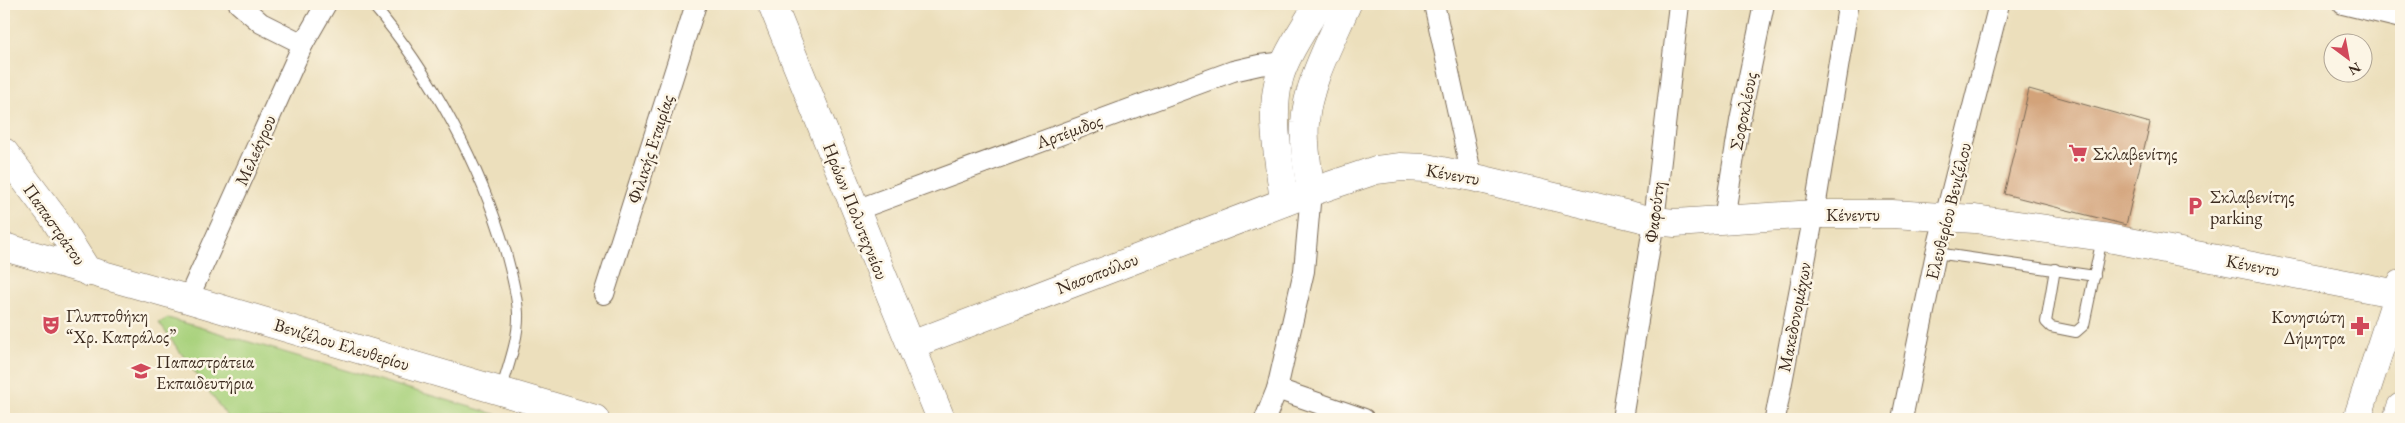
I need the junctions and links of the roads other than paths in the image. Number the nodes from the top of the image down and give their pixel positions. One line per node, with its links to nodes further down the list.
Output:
1 (239, 4): 15 (street)
2 (326, 4): 15 (street, Μελεάγρου)
3 (372, 4): 38 (lane)
4 (696, 4): 34 (street, Φιλικής Εταιρίας)
5 (772, 4): 21 (street, Ηρώων Πολυτεχνείου)
6 (1318, 4): 16 (street)
7 (1347, 4): 19 (street)
8 (1434, 4): 18 (street)
9 (1679, 4): 25 (street, Φαφούτη)
10 (1764, 4): 24 (street, Σοφοκλέους)
11 (1999, 4): 23 (street, Ελευθερίου Βενιζέλου)
12 (2343, 4): 14 (street)
13 (1848, 7): 22 (street, Μακεδονομάχων)
14 (2401, 18)
15 (303, 44): 35 (street, Μελεάγρου)
16 (1285, 62): 20 (street); 21 (street, Αρτέμιδος)
17 (4, 152): 31 (street, Παπαστράτου)
18 (1472, 176): 19 (street, Κένεντυ); 25 (street, Κένεντυ)
19 (1310, 192): 20 (street, Κένεντυ); 27 (street)
20 (1284, 202): 27 (street); 36 (street, Νασοπούλου)
21 (856, 210): 36 (street, Ηρώων Πολυτεχνείου)
22 (1814, 214): 23 (street, Κένεντυ); 24 (street, Κένεντυ); 45 (street, Μακεδονομάχων)
23 (1946, 218): 26 (street, Κένεντυ); 29 (street, Ελευθερίου Βενιζέλου)
24 (1724, 219): 25 (street, Κένεντυ)
25 (1654, 221): 44 (street, Φαφούτη)
26 (2103, 237): 32 (lane); 33 (street, Κένεντυ)
27 (1306, 243): 37 (street)
28 (4, 247): 31 (street)
29 (1936, 253): 30 (lane); 46 (street, Ελευθερίου Βενιζέλου)
30 (2054, 269): 32 (lane); 32 (lane)
31 (88, 272): 35 (street, Βενιζέλου Ελευθερίου)
32 (2095, 276)
33 (2400, 289): 47 (street)
34 (604, 294)
35 (188, 299): 38 (street, Βενιζέλου Ελευθερίου)
36 (911, 345): 41 (street, Ηρώων Πολυτεχνείου)
37 (1277, 389): 42 (street); 43 (street)
38 (500, 392): 40 (street, Βενιζέλου Ελευθερίου)
39 (2401, 407): 48 (street)
40 (595, 419)
41 (941, 419)
42 (1265, 419)
43 (1364, 419)
44 (1622, 419)
45 (1775, 419)
46 (1902, 419)
47 (2357, 419)
48 (2397, 419)

